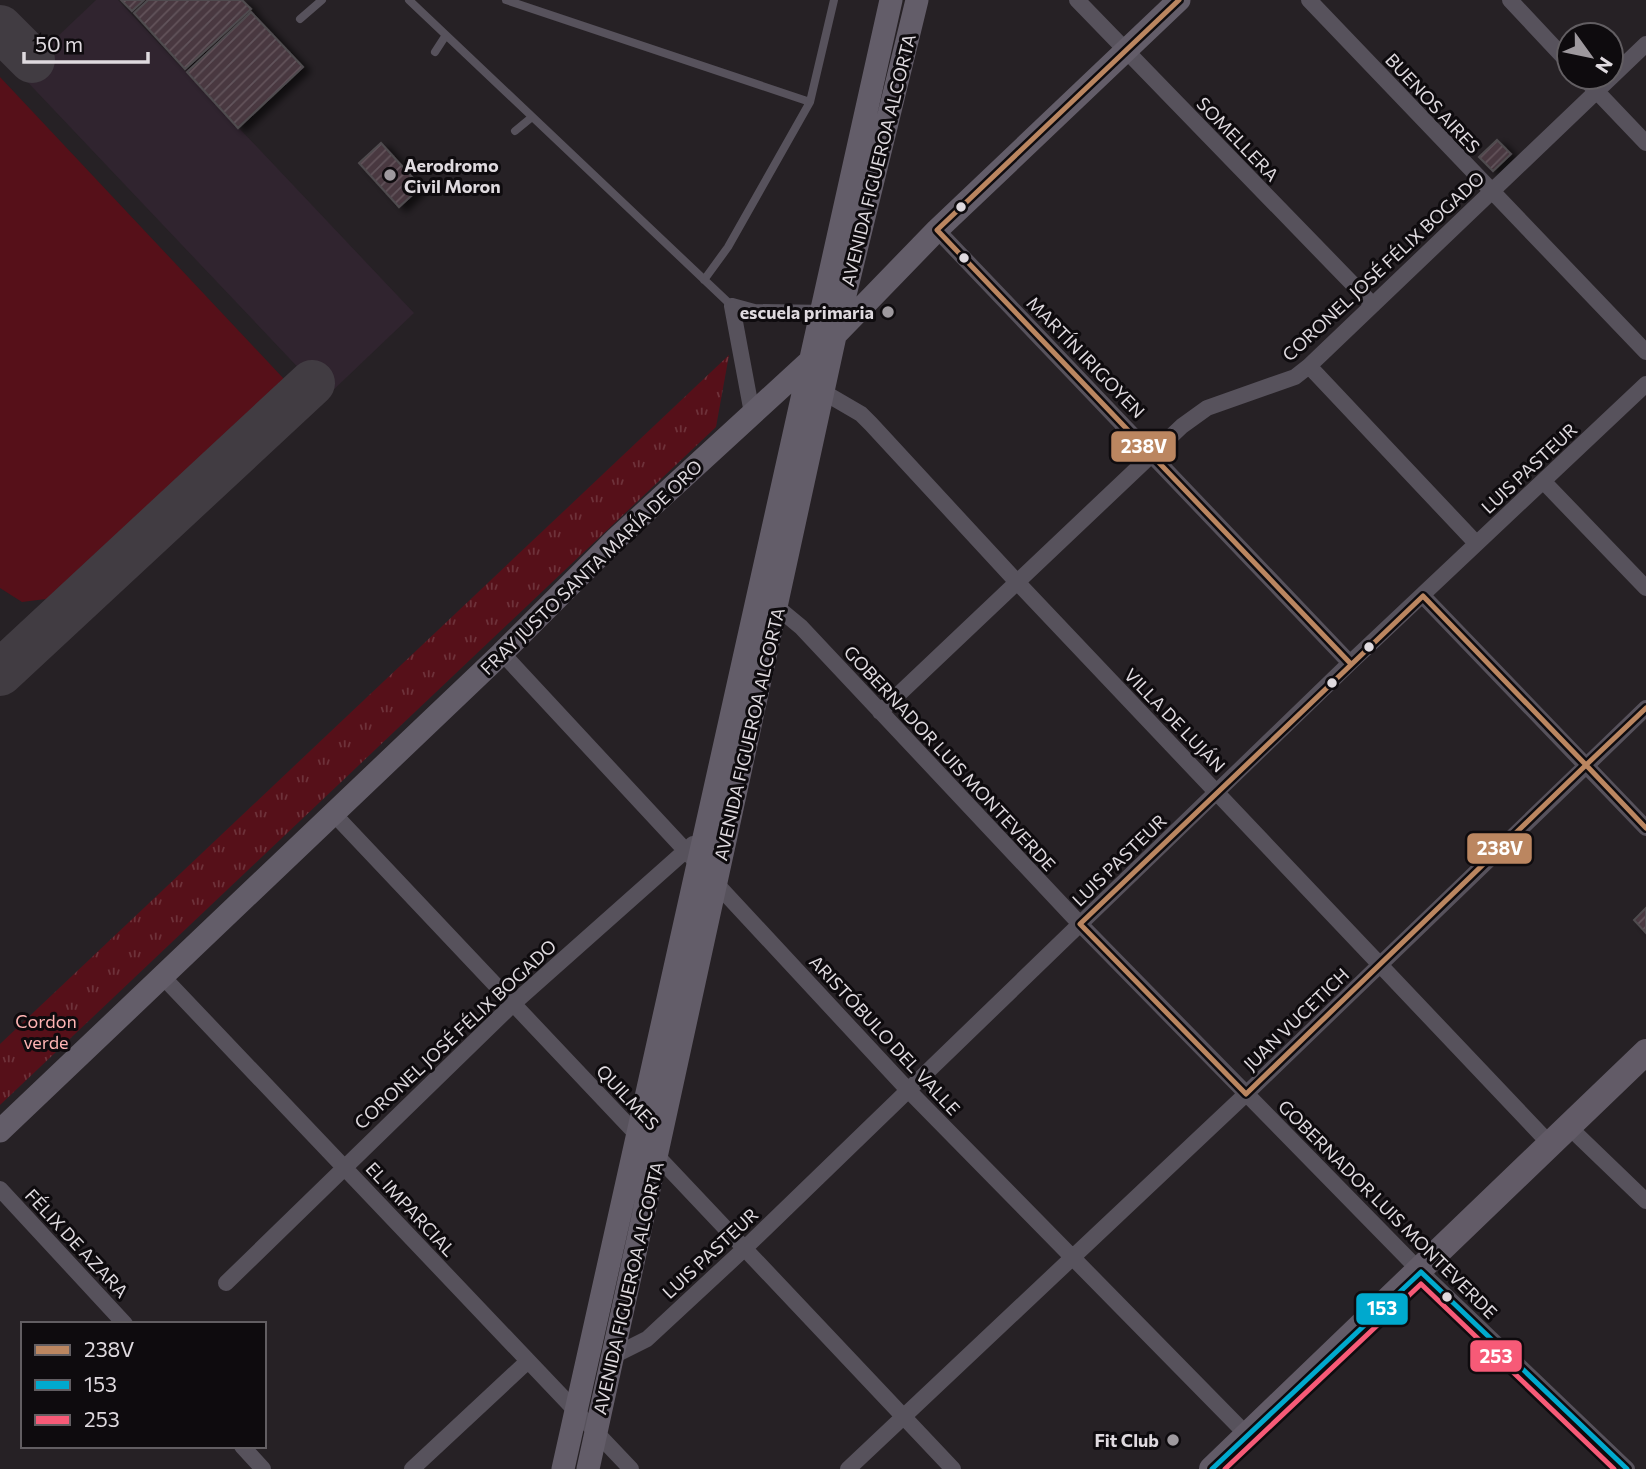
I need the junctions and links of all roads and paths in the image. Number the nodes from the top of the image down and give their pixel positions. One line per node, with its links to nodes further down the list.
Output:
1 (322, 0): 11 (lane)
2 (409, 0): 12 (lane)
3 (506, 0): 19 (lane)
4 (834, 0): 19 (lane)
5 (891, 0): 28 (main road, AVENIDA FIGUEROA ALCORTA)
6 (917, 0): 28 (main road, AVENIDA FIGUEROA ALCORTA)
7 (1077, 0): 15 (street, SOMELLERA)
8 (1179, 0): 15 (main road, FRAY JUSTO SANTA MARÍA DE ORO)
9 (1309, 0): 23 (street, BUENOS AIRES)
10 (1510, 0): 14 (street)
11 (300, 19)
12 (446, 35): 16 (lane); 20 (lane)
13 (1646, 44): 17 (street, CORONEL JOSÉ FÉLIX BOGADO)
14 (1555, 48)
15 (1125, 51): 24 (main road, FRAY JUSTO SANTA MARÍA DE ORO); 26 (street, SOMELLERA)
16 (435, 52)
17 (1625, 64)
18 (1596, 91): 22 (street); 23 (street, CORONEL JOSÉ FÉLIX BOGADO)
19 (810, 102): 25 (lane)
20 (533, 117): 21 (lane); 25 (lane)
21 (516, 131)
22 (1646, 143)
23 (1490, 191): 26 (street, CORONEL JOSÉ FÉLIX BOGADO); 30 (street, BUENOS AIRES)
24 (937, 230): 29 (main road, FRAY JUSTO SANTA MARÍA DE ORO); 36 (street, MARTÍN IRIGOYEN)
25 (704, 280): 27 (lane)
26 (1373, 305): 32 (street, CORONEL JOSÉ FÉLIX BOGADO)
27 (732, 306): 28 (street); 35 (street)
28 (830, 313): 29 (main road, AVENIDA FIGUEROA ALCORTA); 31 (main road, AVENIDA FIGUEROA ALCORTA)
29 (835, 336): 31 (main road, FRAY JUSTO SANTA MARÍA DE ORO); 34 (main road, AVENIDA FIGUEROA ALCORTA)
30 (1646, 352)
31 (810, 361): 35 (main road, FRAY JUSTO SANTA MARÍA DE ORO); 51 (main road, AVENIDA FIGUEROA ALCORTA)
32 (1309, 366): 36 (street, CORONEL JOSÉ FÉLIX BOGADO); 38 (street)
33 (1646, 384): 37 (street, LUIS PASTEUR)
34 (825, 393): 39 (street, VILLA DE LUJÁN); 42 (main road, AVENIDA FIGUEROA ALCORTA)
35 (752, 414): 43 (main road, FRAY JUSTO SANTA MARÍA DE ORO)
36 (1151, 453): 39 (street, CORONEL JOSÉ FÉLIX BOGADO); 44 (street, MARTÍN IRIGOYEN)
37 (1543, 481): 38 (street, LUIS PASTEUR); 40 (street)
38 (1476, 543): 41 (street, LUIS PASTEUR)
39 (1016, 581): 46 (street, CORONEL JOSÉ FÉLIX BOGADO); 48 (street, VILLA DE LUJÁN)
40 (1646, 589)
41 (1423, 596): 44 (street, LUIS PASTEUR); 47 (street)
42 (778, 608): 46 (street, GOBERNADOR LUIS MONTEVERDE); 51 (main road, AVENIDA FIGUEROA ALCORTA)
43 (502, 653): 49 (main road, FRAY JUSTO SANTA MARÍA DE ORO); 51 (street, ARISTÓBULO DEL VALLE)
44 (1350, 663): 48 (street, LUIS PASTEUR)
45 (1646, 708): 47 (street, JUAN VUCETICH)
46 (880, 712): 53 (street, GOBERNADOR LUIS MONTEVERDE)
47 (1587, 765): 50 (street); 54 (street, JUAN VUCETICH)
48 (1217, 793): 53 (street, LUIS PASTEUR); 54 (street, VILLA DE LUJÁN)
49 (332, 812): 55 (main road, FRAY JUSTO SANTA MARÍA DE ORO); 56 (street, QUILMES)
50 (1646, 828)
51 (702, 847): 52 (main road, AVENIDA FIGUEROA ALCORTA); 52 (street, ARISTÓBULO DEL VALLE); 56 (street, CORONEL JOSÉ FÉLIX BOGADO); 61 (main road, AVENIDA FIGUEROA ALCORTA)
52 (715, 880): 58 (street, ARISTÓBULO DEL VALLE); 63 (main road, AVENIDA FIGUEROA ALCORTA)
53 (1080, 924): 58 (street, LUIS PASTEUR); 59 (street, GOBERNADOR LUIS MONTEVERDE)
54 (1380, 963): 59 (street, JUAN VUCETICH); 62 (street, VILLA DE LUJÁN)
55 (163, 977): 60 (main road, FRAY JUSTO SANTA MARÍA DE ORO); 64 (street, EL IMPARCIAL)
56 (514, 1003): 61 (street, QUILMES); 64 (street, CORONEL JOSÉ FÉLIX BOGADO)
57 (1646, 1052): 62 (main road)
58 (908, 1090): 67 (street, LUIS PASTEUR); 68 (street, ARISTÓBULO DEL VALLE)
59 (1246, 1094): 68 (street, JUAN VUCETICH); 69 (street, GOBERNADOR LUIS MONTEVERDE)
60 (0, 1130)
61 (636, 1135): 63 (street, QUILMES); 74 (main road, AVENIDA FIGUEROA ALCORTA)
62 (1559, 1135): 66 (street, VILLA DE LUJÁN); 69 (main road)
63 (657, 1158): 67 (street, QUILMES); 72 (main road, AVENIDA FIGUEROA ALCORTA)
64 (344, 1165): 70 (street, CORONEL JOSÉ FÉLIX BOGADO); 73 (street, EL IMPARCIAL)
65 (0, 1189): 71 (street, FÉLIX DE AZARA)
66 (1646, 1201)
67 (744, 1248): 72 (street, LUIS PASTEUR); 75 (street, QUILMES)
68 (1074, 1257): 75 (street, JUAN VUCETICH); 77 (street, ARISTÓBULO DEL VALLE)
69 (1421, 1272): 77 (main road); 87 (street, GOBERNADOR LUIS MONTEVERDE)
70 (226, 1283)
71 (123, 1322)
72 (613, 1356): 76 (main road, AVENIDA FIGUEROA ALCORTA)
73 (528, 1361): 74 (street, EL IMPARCIAL); 80 (street)
74 (576, 1410): 76 (street, EL IMPARCIAL); 81 (main road, AVENIDA FIGUEROA ALCORTA)
75 (904, 1416): 84 (street, JUAN VUCETICH); 85 (street, QUILMES)
76 (596, 1432): 82 (main road, AVENIDA FIGUEROA ALCORTA); 83 (street, EL IMPARCIAL)
77 (1248, 1436): 86 (main road)
78 (244, 1448): 79 (street)
79 (263, 1469)
80 (412, 1469)
81 (563, 1469)
82 (588, 1469)
83 (631, 1469)
84 (848, 1469)
85 (953, 1469)
86 (1212, 1469)
87 (1627, 1469)

